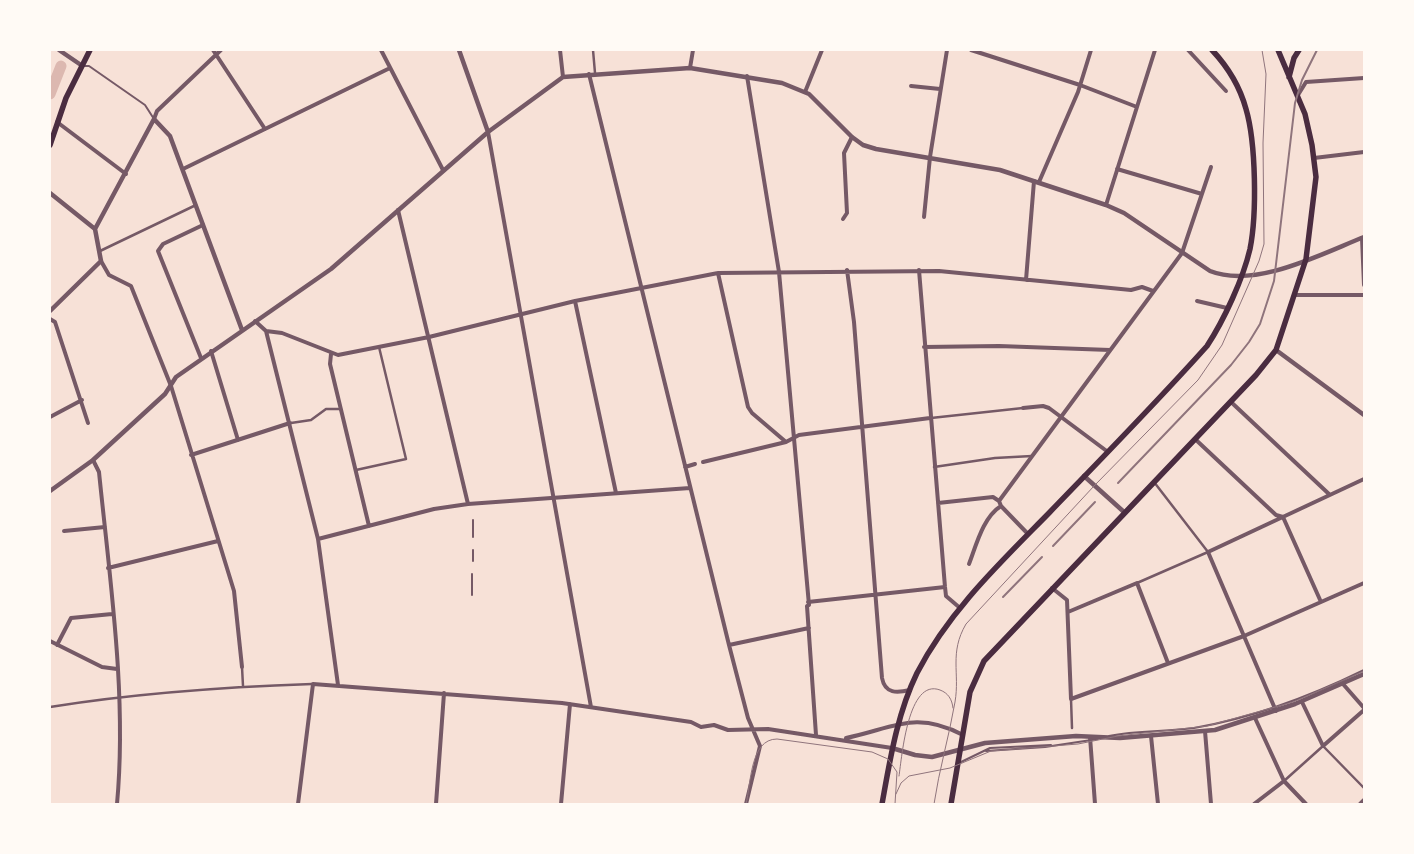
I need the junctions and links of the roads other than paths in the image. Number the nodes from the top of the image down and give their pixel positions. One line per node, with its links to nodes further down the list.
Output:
1 (59, 50): 20 (street)
2 (90, 50): 20 (main road)
3 (213, 50): 19 (street)
4 (221, 50): 19 (street)
5 (381, 50): 21 (street)
6 (459, 50): 38 (street)
7 (560, 50): 25 (street)
8 (593, 50): 23 (street)
9 (693, 50): 22 (street)
10 (822, 50): 32 (street)
11 (947, 50): 30 (street)
12 (971, 50): 28 (street)
13 (1091, 50): 28 (street)
14 (1155, 50): 34 (street)
15 (1188, 50): 31 (street)
16 (1212, 50): 68 (main road)
17 (1278, 50): 26 (main road)
18 (1299, 50): 26 (main road)
19 (215, 55): 35 (street); 37 (street)
20 (81, 65): 35 (lane); 36 (main road)
21 (390, 68): 37 (street); 46 (street)
22 (690, 68): 23 (street); 24 (street)
23 (592, 74): 25 (street); 71 (street)
24 (747, 76): 32 (street); 66 (street)
25 (563, 77): 38 (street)
26 (1289, 78): 33 (main road)
27 (1364, 78): 33 (street)
28 (1080, 85): 34 (street); 49 (street)
29 (911, 86): 30 (street)
30 (940, 89): 42 (street)
31 (1226, 91)
32 (805, 92): 39 (street)
33 (1298, 94): 43 (main road)
34 (1137, 107): 47 (street)
35 (154, 119): 45 (street); 48 (street)
36 (58, 122): 40 (main road); 48 (street)
37 (265, 129): 45 (street)
38 (488, 132): 46 (street); 79 (street)
39 (852, 137): 42 (street); 56 (street)
40 (50, 145)
41 (1364, 152): 43 (street)
42 (930, 157): 49 (street); 55 (street)
43 (1314, 158): 62 (main road)
44 (1211, 167): 51 (street)
45 (183, 169): 52 (street)
46 (443, 170): 54 (street)
47 (1117, 170): 51 (street); 53 (street)
48 (126, 174): 58 (street)
49 (1036, 182): 53 (street); 69 (street)
50 (50, 193): 58 (street)
51 (1202, 194): 61 (street)
52 (196, 205): 57 (street); 60 (street)
53 (1106, 205): 61 (street)
54 (398, 210): 81 (street); 84 (street)
55 (924, 217)
56 (843, 219)
57 (203, 225): 82 (street); 91 (street)
58 (95, 229): 60 (street)
59 (1363, 238): 62 (street); 70 (street)
60 (99, 251): 63 (street)
61 (1182, 252): 68 (street); 72 (street)
62 (1306, 259): 68 (street); 73 (main road)
63 (100, 261): 78 (street); 92 (street)
64 (848, 270): 65 (street); 66 (street); 103 (street)
65 (919, 270): 69 (street); 86 (street)
66 (779, 272): 67 (street); 104 (street)
67 (718, 273): 71 (street); 107 (street)
68 (1240, 276): 77 (main road)
69 (1026, 280): 72 (street)
70 (1364, 285)
71 (641, 287): 75 (street); 114 (street)
72 (1153, 291): 87 (street)
73 (1295, 294): 74 (street); 88 (main road)
74 (1364, 295)
75 (575, 301): 79 (street); 122 (street)
76 (1197, 301): 77 (street)
77 (1227, 308): 108 (main road)
78 (50, 311)
79 (521, 315): 84 (street); 124 (street)
80 (50, 318): 93 (street)
81 (256, 321): 82 (street); 83 (street)
82 (242, 330): 89 (street)
83 (266, 331): 90 (street); 102 (street)
84 (429, 337): 85 (street); 127 (street)
85 (379, 347): 90 (street); 116 (street)
86 (924, 347): 87 (street); 100 (street)
87 (1110, 350): 99 (street)
88 (1276, 350): 94 (main road); 97 (street)
89 (211, 352): 91 (street); 106 (street)
90 (331, 354): 96 (street)
91 (201, 358): 92 (street)
92 (170, 386): 109 (street); 111 (street)
93 (82, 400): 98 (street); 101 (street)
94 (1231, 402): 105 (main road); 123 (street)
95 (1023, 408): 99 (street); 100 (street)
96 (341, 409): 102 (street); 116 (street)
97 (1364, 415)
98 (50, 417)
99 (1061, 417): 108 (street); 110 (street)
100 (930, 418): 103 (street); 115 (street)
101 (88, 423)
102 (290, 423): 106 (street); 137 (street)
103 (862, 427): 104 (street); 149 (street)
104 (793, 439): 107 (street); 151 (street)
105 (1195, 439): 119 (main road); 130 (street)
106 (238, 440): 109 (street)
107 (786, 442): 112 (street)
108 (1108, 452): 117 (main road)
109 (191, 455): 138 (street)
110 (1033, 456): 115 (street); 125 (street)
111 (93, 460): 121 (street); 133 (street)
112 (703, 462)
113 (695, 464): 114 (street)
114 (685, 467): 120 (street)
115 (934, 467): 126 (street)
116 (355, 470): 132 (street)
117 (1084, 476): 129 (street); 135 (main road)
118 (1364, 479): 123 (street)
119 (1154, 481): 129 (main road); 140 (street)
120 (690, 488): 122 (street); 160 (street)
121 (50, 491)
122 (616, 493): 124 (street)
123 (1330, 495): 130 (street)
124 (554, 497): 127 (street); 177 (street)
125 (999, 501): 126 (street); 128 (street)
126 (938, 503): 147 (street)
127 (468, 504): 132 (street)
128 (1001, 506): 135 (street); 142 (street)
129 (1124, 512): 148 (main road)
130 (1282, 517): 140 (street); 152 (street)
131 (473, 520): 136 (lane)
132 (369, 526): 137 (street)
133 (105, 527): 134 (street); 143 (street)
134 (64, 530)
135 (1028, 534): 153 (main road)
136 (473, 537)
137 (318, 539): 168 (street)
138 (218, 541): 143 (street); 162 (street)
139 (473, 550): 141 (lane)
140 (1208, 552): 145 (street); 157 (street)
141 (472, 561)
142 (969, 564)
143 (108, 568): 155 (street)
144 (472, 574): 150 (lane)
145 (1137, 583): 154 (street); 161 (street)
146 (1364, 583): 152 (street)
147 (945, 587): 149 (street); 153 (street)
148 (1052, 588): 154 (street); 186 (main road)
149 (876, 594): 151 (street); 170 (street)
150 (472, 595)
151 (808, 602): 156 (street)
152 (1321, 602): 157 (street)
153 (960, 608): 170 (main road)
154 (1068, 612): 173 (street)
155 (112, 614): 159 (street); 163 (street)
156 (809, 628): 160 (street); 185 (street)
157 (1244, 636): 161 (street); 178 (street)
158 (50, 641): 159 (street)
159 (57, 645): 163 (street)
160 (729, 645): 183 (street)
161 (1168, 663): 173 (street)
162 (242, 667): 169 (street)
163 (117, 669): 172 (street)
164 (1364, 670): 178 (lane)
165 (1364, 674): 167 (street)
166 (313, 684): 168 (street); 169 (street); 199 (street)
167 (1343, 684): 174 (street); 179 (street)
168 (338, 685): 171 (street)
169 (244, 686): 172 (street)
170 (910, 690): 181 (main road)
171 (444, 693): 175 (street); 200 (street)
172 (119, 696): 176 (street); 198 (street)
173 (1071, 699): 182 (street)
174 (1302, 702): 178 (street); 191 (street)
175 (570, 704): 177 (street); 201 (street)
176 (50, 707)
177 (590, 707): 183 (street)
178 (1276, 708): 180 (street); 188 (lane)
179 (1364, 709): 191 (street)
180 (1255, 718): 184 (street); 195 (street)
181 (899, 723): 186 (street); 189 (street); 192 (main road)
182 (1072, 728)
183 (753, 730): 185 (street); 202 (street)
184 (1205, 731): 187 (street); 207 (street)
185 (816, 735): 189 (street)
186 (963, 735): 193 (main road)
187 (1151, 736): 188 (street); 206 (street)
188 (1103, 738): 190 (street)
189 (841, 739): 192 (street)
190 (1090, 739): 193 (street); 194 (lane); 205 (street)
191 (1323, 746): 195 (street); 196 (street)
192 (892, 748): 193 (street); 203 (main road)
193 (959, 751): 194 (main road)
194 (957, 764): 204 (main road)
195 (1284, 781): 208 (street); 209 (street)
196 (1364, 788)
197 (1364, 800): 210 (street)
198 (118, 804)
199 (298, 804)
200 (436, 804)
201 (561, 804)
202 (746, 804)
203 (882, 804)
204 (951, 804)
205 (1095, 804)
206 (1158, 804)
207 (1211, 804)
208 (1254, 804)
209 (1306, 804)
210 (1360, 804)

